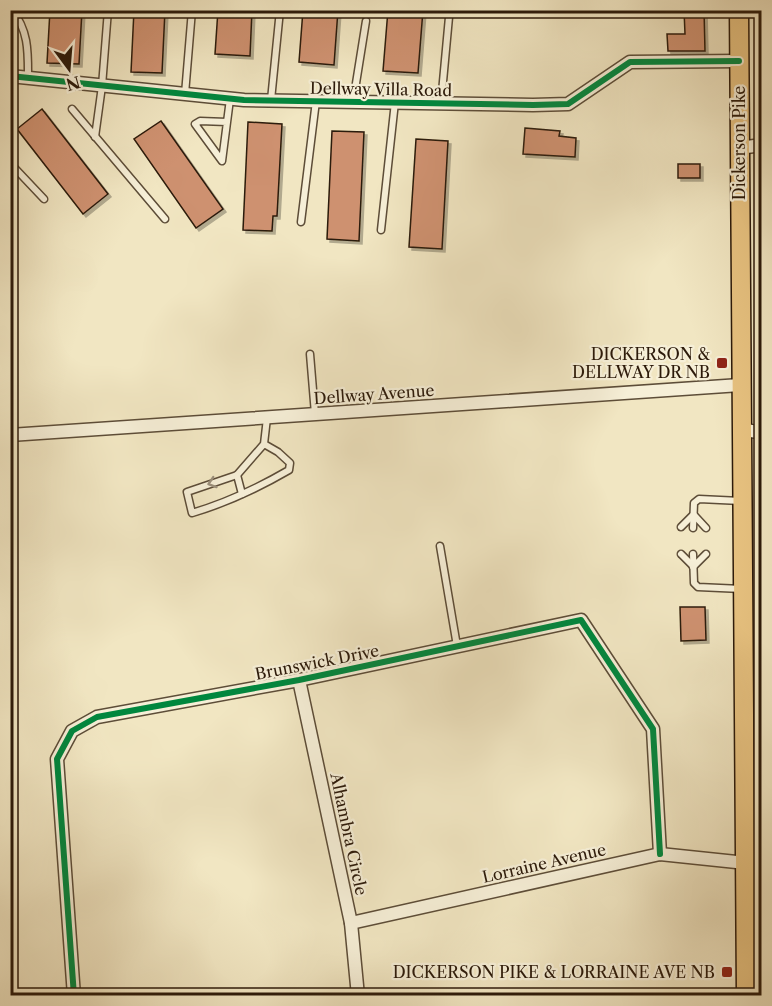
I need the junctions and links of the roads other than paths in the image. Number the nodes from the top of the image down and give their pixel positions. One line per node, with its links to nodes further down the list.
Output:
1 (12, 10): 10 (lane)
2 (108, 10): 11 (lane)
3 (192, 10): 12 (lane)
4 (280, 10): 14 (lane)
5 (739, 10): 8 (main road, Dickerson Pike)
6 (449, 16): 18 (lane)
7 (366, 21): 16 (lane)
8 (739, 61): 18 (street, Dellway Villa Road); 23 (main road, Dickerson Pike)
9 (10, 76): 10 (street, Dellway Villa Road)
10 (28, 77): 11 (street, Dellway Villa Road)
11 (102, 87): 12 (street, Dellway Villa Road); 21 (lane)
12 (184, 94): 13 (street, Dellway Villa Road)
13 (230, 98): 14 (street, Dellway Villa Road); 20 (lane)
14 (271, 100): 15 (street, Dellway Villa Road)
15 (316, 101): 16 (street, Dellway Villa Road); 27 (lane)
16 (353, 102): 17 (street, Dellway Villa Road)
17 (395, 102): 18 (street, Dellway Villa Road); 28 (lane)
18 (441, 103)
19 (72, 109): 21 (lane)
20 (227, 122): 20 (lane)
21 (95, 136): 26 (lane)
22 (762, 145): 23 (street)
23 (739, 148): 30 (main road, Dickerson Pike)
24 (10, 163): 25 (lane)
25 (44, 199)
26 (165, 219)
27 (302, 222)
28 (381, 230)
29 (310, 354): 31 (lane)
30 (740, 385): 31 (street, Dellway Avenue); 33 (main road, Dickerson Pike)
31 (315, 414): 32 (street, Dellway Avenue)
32 (267, 417): 35 (street, Dellway Avenue); 36 (lane)
33 (741, 429): 34 (street); 39 (main road, Dickerson Pike)
34 (762, 433)
35 (10, 435)
36 (264, 444): 37 (lane); 38 (lane)
37 (237, 476): 38 (lane); 38 (lane, one-way to 38)
38 (242, 494)
39 (742, 501): 40 (lane); 49 (main road, Dickerson Pike)
40 (694, 515): 41 (lane); 42 (lane); 43 (lane)
41 (681, 527)
42 (693, 528)
43 (706, 528)
44 (440, 546): 50 (lane)
45 (681, 554): 48 (lane)
46 (693, 554): 48 (lane)
47 (706, 554): 48 (lane)
48 (693, 567): 49 (lane)
49 (743, 589): 53 (main road, Dickerson Pike)
50 (457, 646): 51 (street, Brunswick Drive); 52 (street, Brunswick Drive)
51 (299, 680): 54 (street, Alhambra Circle); 56 (street, Brunswick Drive)
52 (660, 854): 53 (street, Lorraine Avenue); 54 (street, Lorraine Avenue)
53 (751, 863): 55 (main road, Dickerson Pike)
54 (351, 923): 57 (street, Alhambra Circle)
55 (751, 995)
56 (74, 996)
57 (358, 996)

